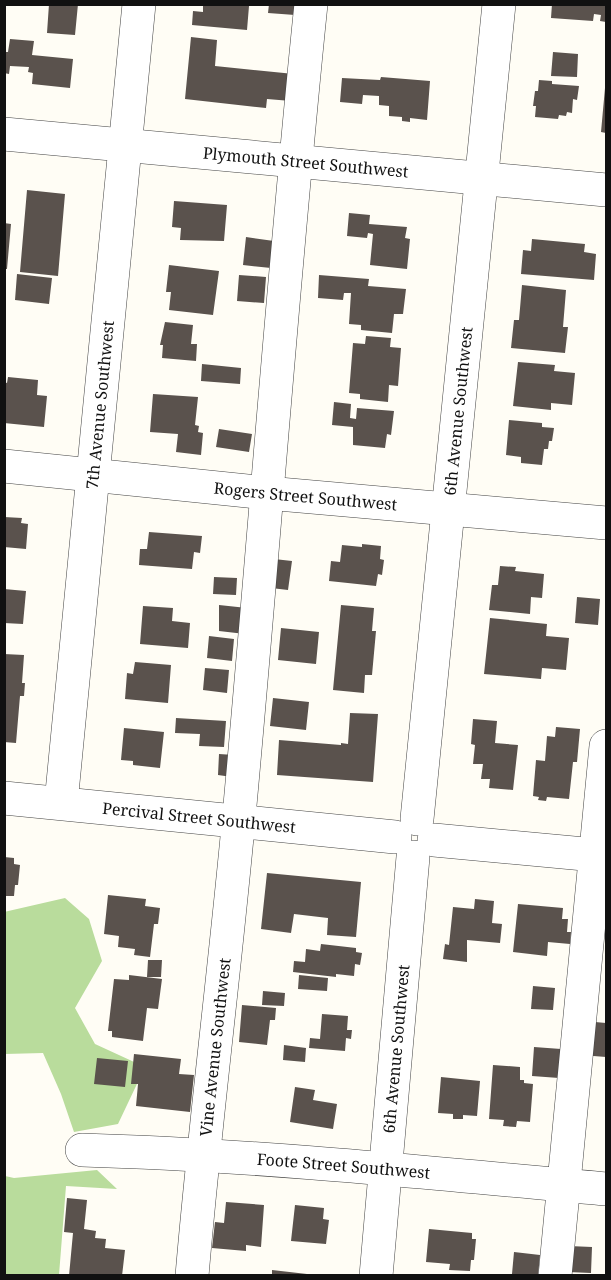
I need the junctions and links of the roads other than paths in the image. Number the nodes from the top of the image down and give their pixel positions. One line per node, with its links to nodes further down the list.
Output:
1 (139, 4): 5 (street, 7th Avenue Southwest)
2 (310, 4): 6 (street, Vine Avenue Southwest)
3 (500, 4): 7 (street, 6th Avenue Southwest)
4 (4, 134): 5 (street, Plymouth Street Southwest)
5 (125, 146): 6 (street, Plymouth Street Southwest); 10 (street, 7th Avenue Southwest)
6 (294, 161): 7 (street, Plymouth Street Southwest); 11 (street, Vine Avenue Southwest)
7 (482, 178): 8 (street, Plymouth Street Southwest); 12 (street, 6th Avenue Southwest)
8 (606, 190)
9 (4, 466): 10 (street, Rogers Street Southwest)
10 (93, 475): 11 (street, Rogers Street Southwest); 16 (street, 7th Avenue Southwest)
11 (267, 494): 12 (street, Rogers Street Southwest); 17 (street, Vine Avenue Southwest)
12 (450, 508): 13 (street, Rogers Street Southwest); 18 (street, 6th Avenue Southwest)
13 (606, 523)
14 (606, 746): 19 (street)
15 (4, 798): 16 (street, Percival Street Southwest)
16 (61, 803): 17 (street, Percival Street Southwest)
17 (238, 820): 18 (street, Percival Street Southwest); 21 (street, Vine Avenue Southwest)
18 (415, 838): 19 (street, Percival Street Southwest); 22 (street, 6th Avenue Southwest)
19 (601, 856): 23 (street)
20 (82, 1150): 21 (street, Foote Street Southwest)
21 (202, 1155): 22 (street, Foote Street Southwest); 25 (street, Vine Avenue Southwest)
22 (387, 1168): 23 (street, Foote Street Southwest); 26 (street, 6th Avenue Southwest)
23 (564, 1185): 24 (street, Foote Street Southwest); 27 (street)
24 (606, 1189)
25 (192, 1275)
26 (376, 1275)
27 (555, 1275)

